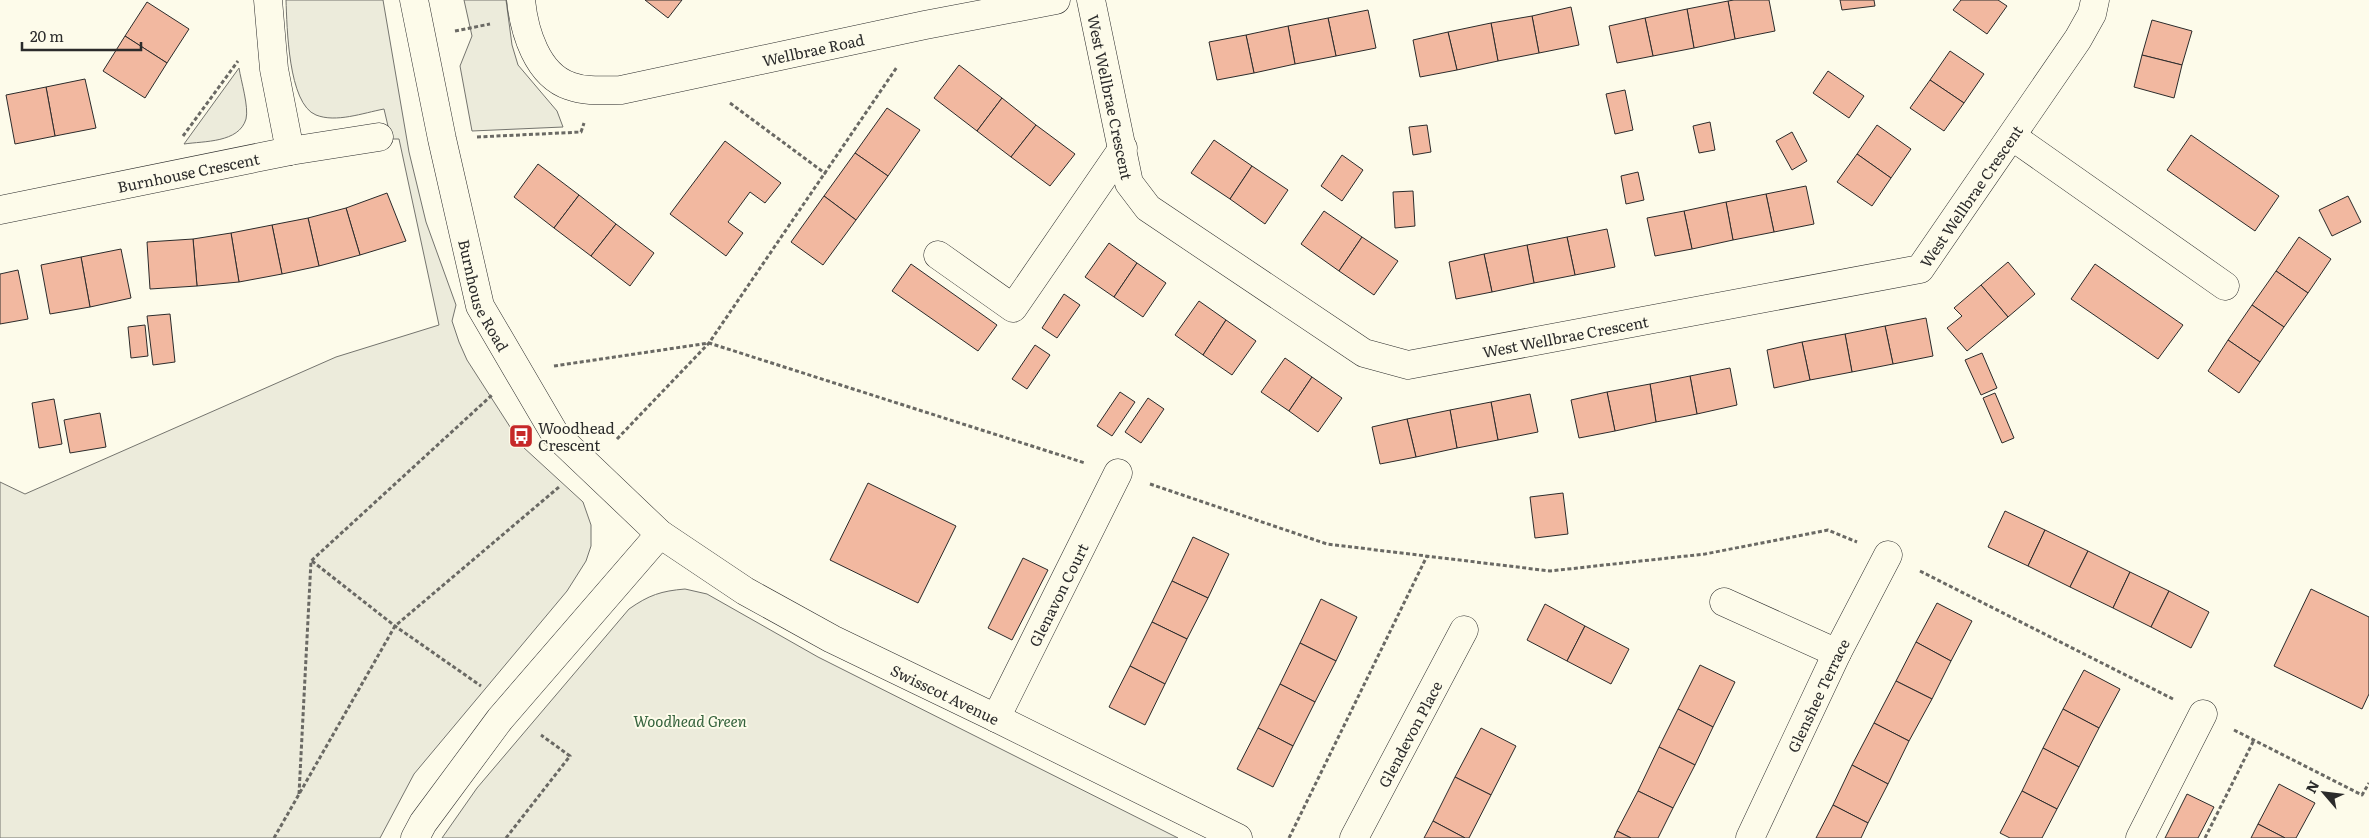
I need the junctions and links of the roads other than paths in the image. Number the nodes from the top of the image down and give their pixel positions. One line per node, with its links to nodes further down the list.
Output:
1 (414, 0): 15 (street, Burnhouse Road)
2 (1056, 0): 6 (street, Wellbrae Road)
3 (1091, 0): 9 (street, West Wellbrae Crescent)
4 (2095, 0): 8 (street, West Wellbrae Crescent)
5 (269, 9): 10 (street)
6 (522, 9)
7 (379, 137): 10 (street, Burnhouse Crescent)
8 (2013, 137): 9 (street, West Wellbrae Crescent); 13 (street)
9 (1123, 148): 12 (street)
10 (290, 151): 11 (street, Burnhouse Crescent)
11 (0, 210)
12 (938, 255)
13 (2225, 286)
14 (1118, 474): 21 (street, Glenavon Court)
15 (660, 534): 21 (street, Swisscot Avenue); 22 (street)
16 (1888, 555): 19 (street, Glenshee Terrace)
17 (1724, 602): 19 (street)
18 (1464, 630): 24 (street, Glendevon Place)
19 (1837, 653): 25 (street, Glenshee Terrace)
20 (2202, 714): 26 (street)
21 (996, 718): 23 (street, Swisscot Avenue)
22 (414, 838)
23 (1238, 838)
24 (1354, 838)
25 (1750, 838)
26 (2140, 838)

